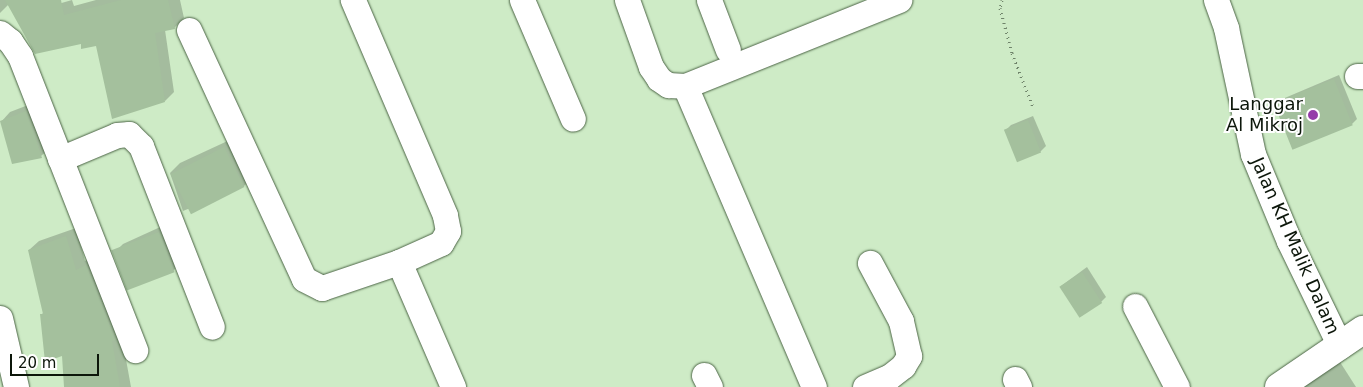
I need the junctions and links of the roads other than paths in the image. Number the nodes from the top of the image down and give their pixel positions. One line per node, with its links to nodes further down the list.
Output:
1 (353, 0): 13 (street)
2 (522, 0): 11 (street)
3 (627, 0): 10 (street)
4 (709, 0): 9 (street)
5 (899, 0): 10 (street)
6 (1216, 0): 18 (street, Jalan KH Malik Dalam)
7 (189, 30): 13 (street)
8 (0, 33): 12 (street)
9 (728, 50)
10 (685, 86): 22 (street)
11 (573, 119)
12 (60, 159): 17 (street); 19 (street)
13 (398, 262): 21 (street)
14 (870, 263): 23 (street)
15 (1135, 306): 24 (street)
16 (0, 318): 20 (street)
17 (212, 327)
18 (1356, 341): 25 (street)
19 (135, 350)
20 (16, 387)
21 (453, 387)
22 (814, 387)
23 (865, 387)
24 (1177, 387)
25 (1278, 387)

